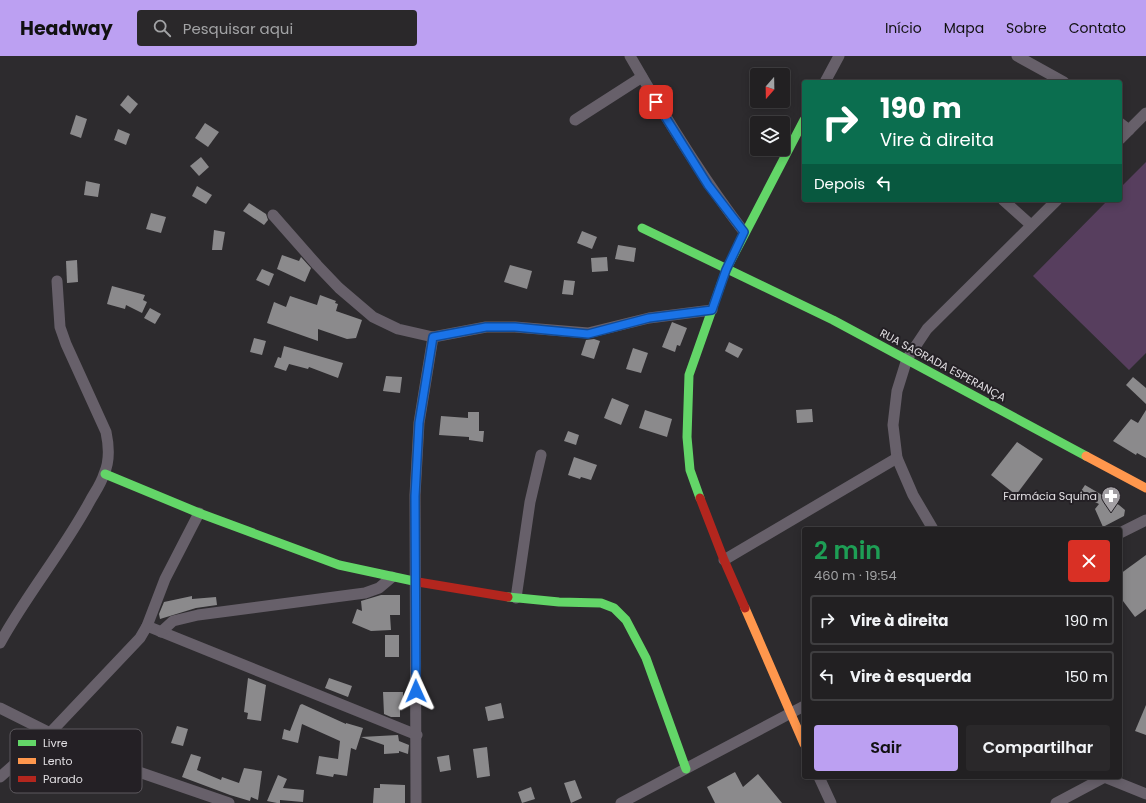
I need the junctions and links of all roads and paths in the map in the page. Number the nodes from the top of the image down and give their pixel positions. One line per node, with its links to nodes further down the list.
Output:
1 (630, 56): 4 (street)
2 (839, 56): 5 (street)
3 (1017, 56): 6 (street)
4 (642, 77): 8 (street); 18 (street)
5 (826, 80)
6 (1060, 80)
7 (1146, 113): 10 (street)
8 (575, 120)
9 (802, 124): 11 (street)
10 (1124, 126)
11 (792, 142): 12 (street); 18 (street)
12 (802, 144)
13 (1005, 202): 16 (street)
14 (1055, 202): 16 (street)
15 (273, 215): 22 (street)
16 (1031, 225): 23 (street)
17 (642, 228): 19 (street, RUA SAGRADA ESPERANÇA)
18 (744, 232): 19 (street)
19 (726, 270): 21 (street); 23 (street, RUA SAGRADA ESPERANÇA)
20 (57, 281): 26 (street)
21 (712, 310): 22 (street); 32 (street)
22 (433, 337): 34 (street)
23 (907, 359): 25 (street); 27 (street, RUA SAGRADA ESPERANÇA)
24 (541, 455): 35 (street)
25 (897, 458): 30 (street); 32 (street)
26 (105, 474): 28 (street); 38 (street)
27 (1146, 488)
28 (199, 513): 33 (street); 36 (street)
29 (1146, 520): 31 (street)
30 (932, 527)
31 (1122, 532)
32 (724, 560): 41 (street)
33 (392, 577): 34 (street); 37 (street)
34 (415, 582): 35 (street); 44 (street)
35 (516, 598): 47 (street)
36 (147, 626): 37 (street); 43 (street)
37 (161, 632): 44 (street)
38 (0, 642)
39 (802, 707): 41 (street)
40 (0, 708): 42 (street)
41 (790, 714): 45 (street); 47 (street)
42 (40, 729)
43 (54, 729)
44 (417, 735): 55 (street)
45 (802, 740)
46 (10, 768): 49 (street)
47 (686, 769): 56 (street)
48 (142, 773): 54 (street)
49 (0, 777)
50 (820, 779): 57 (street)
51 (1100, 779): 58 (street)
52 (1109, 779): 53 (street)
53 (1146, 794)
54 (229, 803)
55 (416, 803)
56 (621, 803)
57 (831, 803)
58 (1056, 803)

